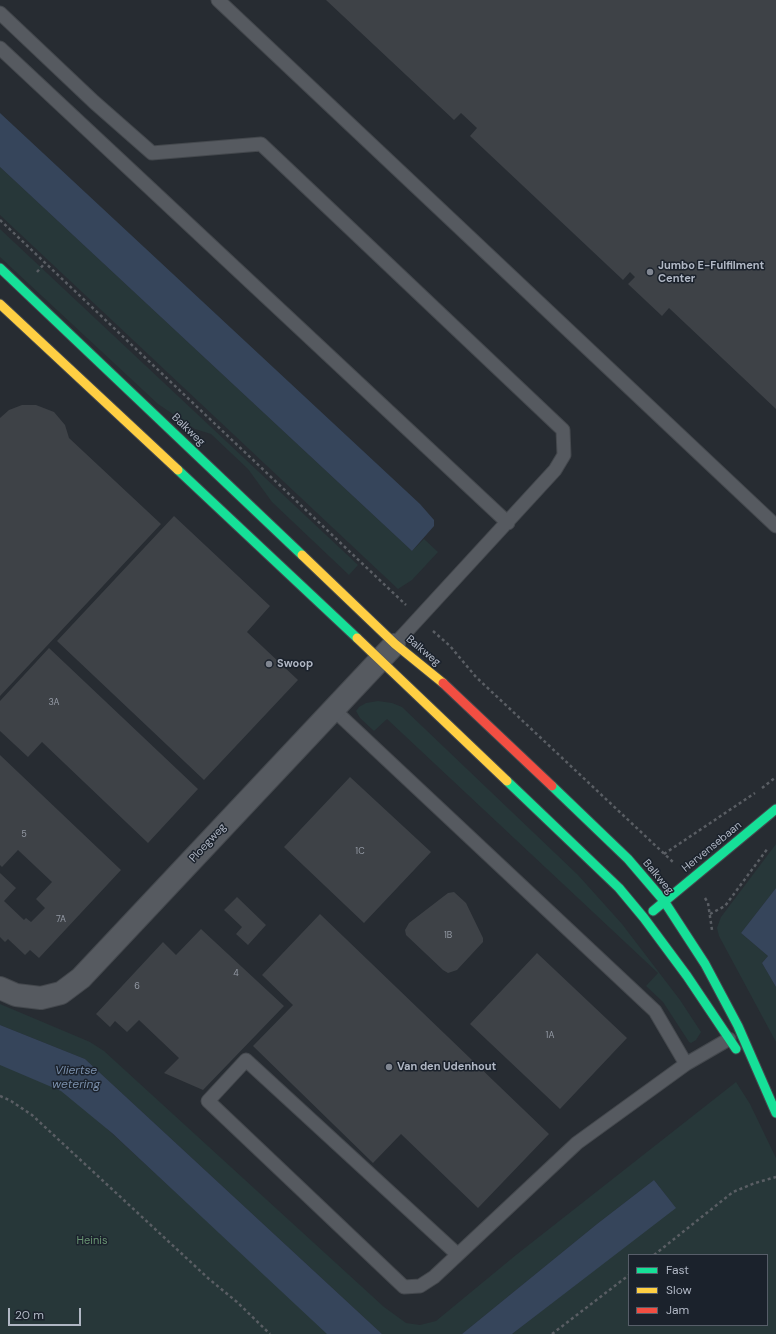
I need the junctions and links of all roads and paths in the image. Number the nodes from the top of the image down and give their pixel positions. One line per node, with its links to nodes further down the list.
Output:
1 (218, 0): 8 (lane)
2 (0, 13): 7 (lane)
3 (0, 48): 7 (lane)
4 (0, 268): 5 (street, Balkweg)
5 (21, 288): 6 (street); 9 (street, Balkweg)
6 (1, 308): 10 (street, Balkweg)
7 (508, 523): 9 (lane)
8 (776, 526)
9 (395, 644): 10 (street, Ploegweg); 16 (street, Balkweg)
10 (380, 659): 11 (street, Ploegweg); 18 (street, Balkweg)
11 (333, 709): 19 (street, Ploegweg); 21 (lane)
12 (776, 777): 15 (path, Hervensebaan)
13 (776, 809): 16 (street, Hervensebaan)
14 (772, 844): 17 (path)
15 (664, 854)
16 (664, 901): 18 (street, Hervensebaan); 23 (street, Balkweg)
17 (710, 914)
18 (644, 918): 20 (street, Balkweg)
19 (0, 988)
20 (729, 1039): 21 (lane); 23 (street, Balkweg)
21 (686, 1064): 26 (lane)
22 (0, 1096): 29 (path)
23 (769, 1099): 24 (street, Balkweg)
24 (776, 1113)
25 (776, 1177): 27 (path)
26 (457, 1254): 26 (lane)
27 (655, 1254)
28 (628, 1276): 30 (path)
29 (270, 1334)
30 (552, 1334)

